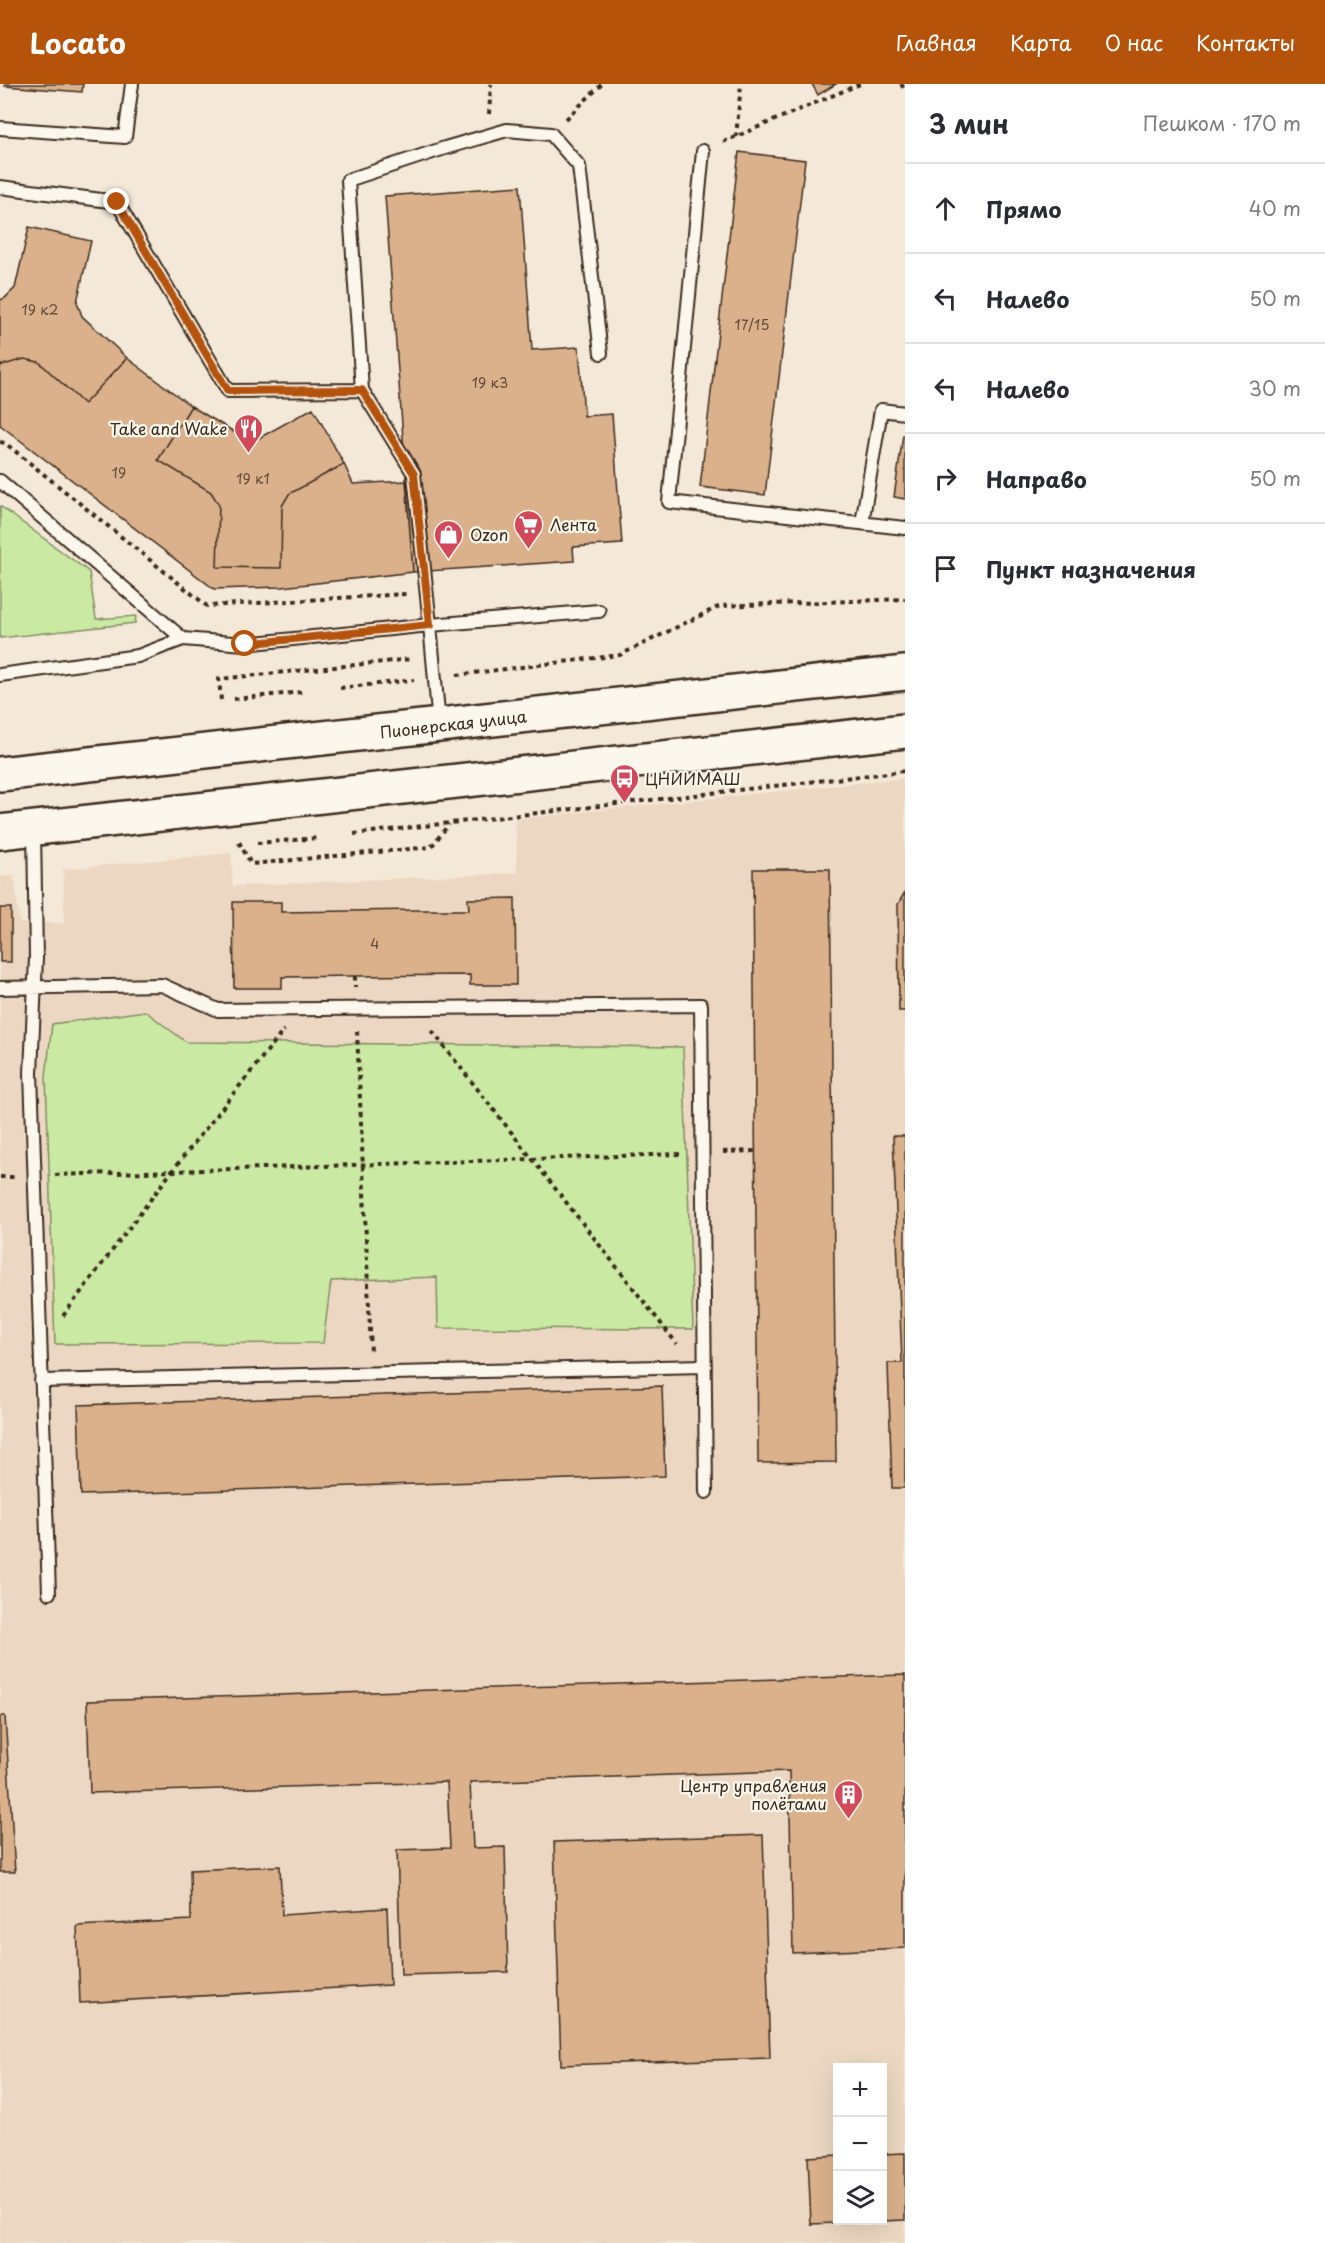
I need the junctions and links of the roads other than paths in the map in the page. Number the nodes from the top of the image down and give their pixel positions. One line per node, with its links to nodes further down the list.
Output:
1 (132, 84): 2 (lane)
2 (0, 128)
3 (703, 151): 9 (lane)
4 (0, 187): 6 (lane)
5 (601, 353): 6 (lane)
6 (362, 390): 12 (lane)
7 (905, 413): 9 (lane)
8 (0, 481): 13 (lane)
9 (862, 523): 10 (lane)
10 (905, 528)
11 (599, 611): 12 (lane)
12 (430, 625): 13 (lane); 16 (lane)
13 (183, 639): 15 (lane)
14 (905, 674): 16 (main road, Пионерская улица)
15 (0, 675)
16 (439, 725): 18 (main road, Пионерская улица)
17 (905, 731): 19 (main road)
18 (0, 774)
19 (34, 828): 20 (main road); 22 (lane)
20 (0, 832)
21 (0, 988): 22 (lane)
22 (35, 988): 23 (lane); 24 (lane)
23 (700, 1366): 24 (lane); 25 (lane)
24 (41, 1381): 26 (lane)
25 (706, 1491)
26 (49, 1593)

